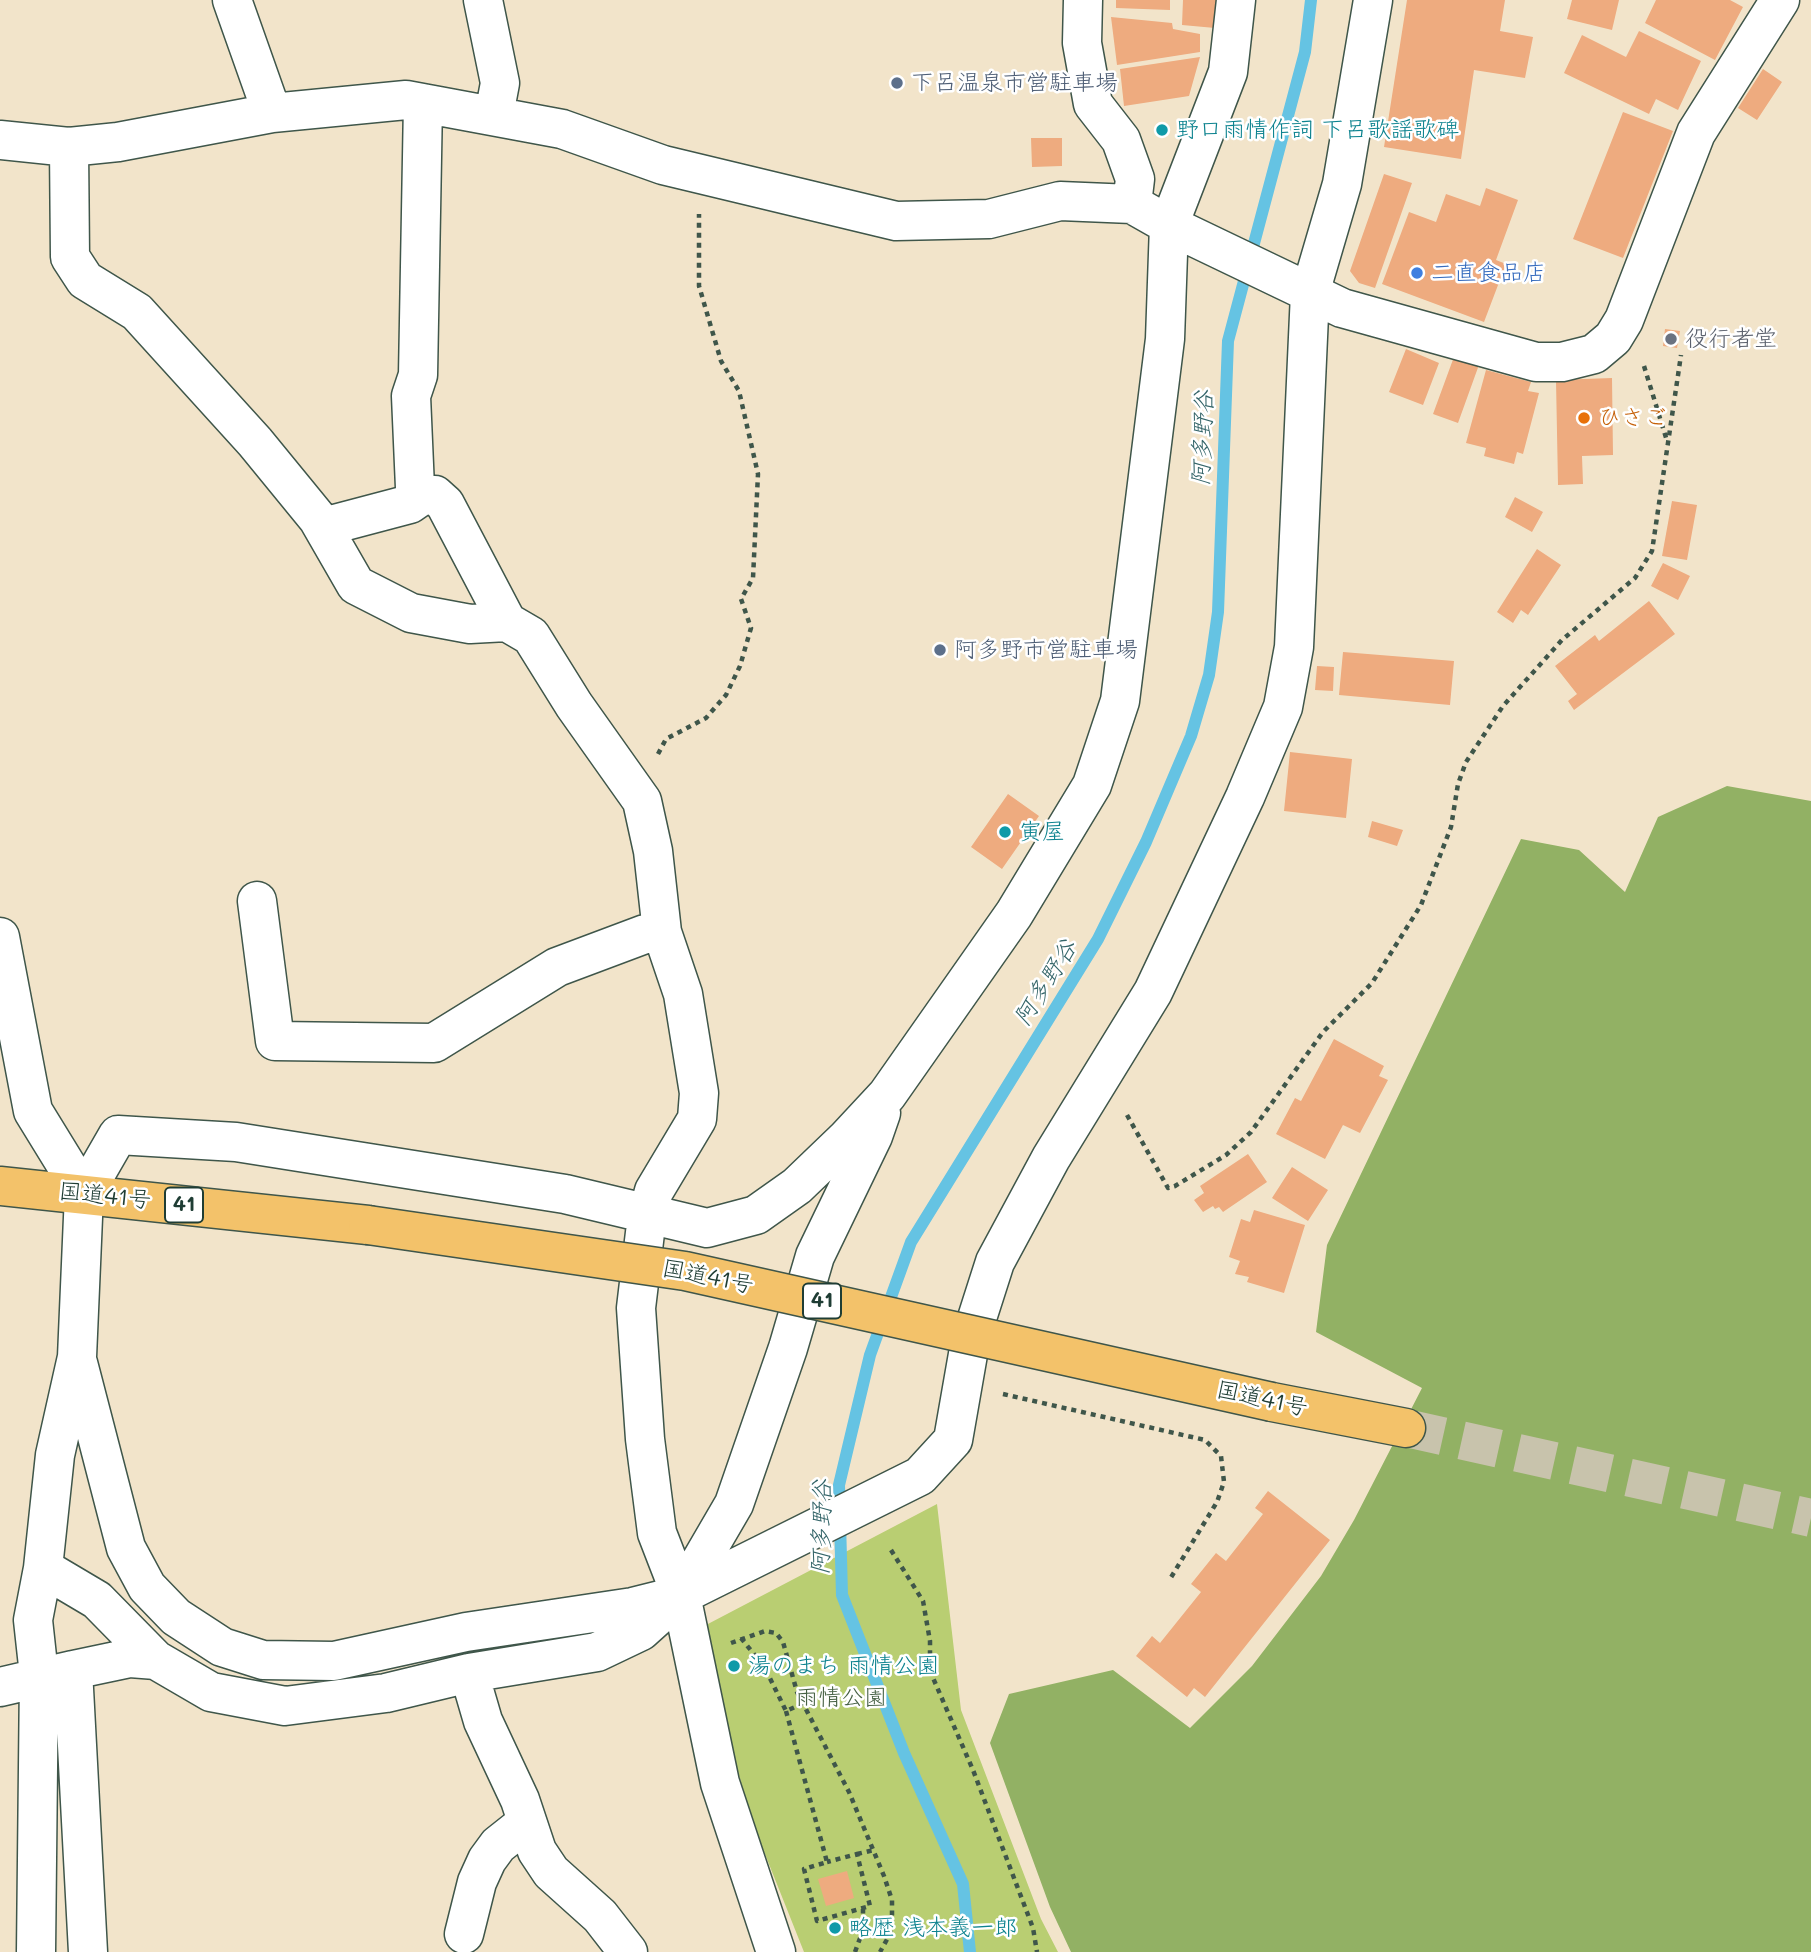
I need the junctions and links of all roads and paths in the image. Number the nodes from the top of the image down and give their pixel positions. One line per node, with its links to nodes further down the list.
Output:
1 (232, 0): 8 (street)
2 (482, 0): 9 (street)
3 (1083, 0): 13 (street)
4 (1236, 0): 14 (street)
5 (1373, 0): 15 (street)
6 (1780, 0): 15 (street)
7 (424, 103): 8 (street); 9 (street); 17 (street)
8 (272, 113): 11 (street)
9 (494, 115): 12 (street)
10 (0, 140): 11 (street)
11 (69, 146): 18 (street)
12 (708, 176): 13 (street); 20 (path)
13 (1132, 204): 14 (street)
14 (1169, 225): 15 (street); 24 (street)
15 (1298, 286): 30 (street)
16 (1681, 355): 25 (path)
17 (423, 495): 18 (street); 19 (street)
18 (323, 527): 19 (street)
19 (507, 622): 20 (street)
20 (633, 787): 22 (street)
21 (257, 901): 22 (street)
22 (662, 932): 28 (street)
23 (0, 937): 27 (street)
24 (887, 1095): 28 (street); 35 (street)
25 (1126, 1114)
26 (0, 1186): 27 (highway, 国道41号 / 41)
27 (84, 1194): 28 (street); 29 (street); 31 (highway, 国道41号 / 41, bridge)
28 (647, 1216): 35 (street)
29 (76, 1357): 33 (street); 35 (street)
30 (961, 1388): 34 (path); 35 (street)
31 (1406, 1428)
32 (891, 1550): 56 (path)
33 (43, 1568): 38 (street); 39 (street)
34 (1170, 1579)
35 (681, 1595): 40 (street); 53 (street)
36 (741, 1638): 37 (path); 42 (path); 43 (path)
37 (725, 1646)
38 (156, 1660): 39 (street); 40 (street)
39 (56, 1672): 41 (street); 50 (street); 51 (street)
40 (469, 1673): 44 (street)
41 (0, 1687)
42 (802, 1704): 43 (path); 45 (path)
43 (786, 1711): 47 (path)
44 (527, 1822): 49 (street); 52 (street)
45 (874, 1850): 46 (path); 55 (path)
46 (857, 1854): 47 (path); 48 (path)
47 (827, 1862): 48 (path)
48 (863, 1909): 54 (path)
49 (464, 1934)
50 (36, 1952)
51 (89, 1952)
52 (628, 1952)
53 (776, 1952)
54 (855, 1952)
55 (880, 1952)
56 (1037, 1952)

